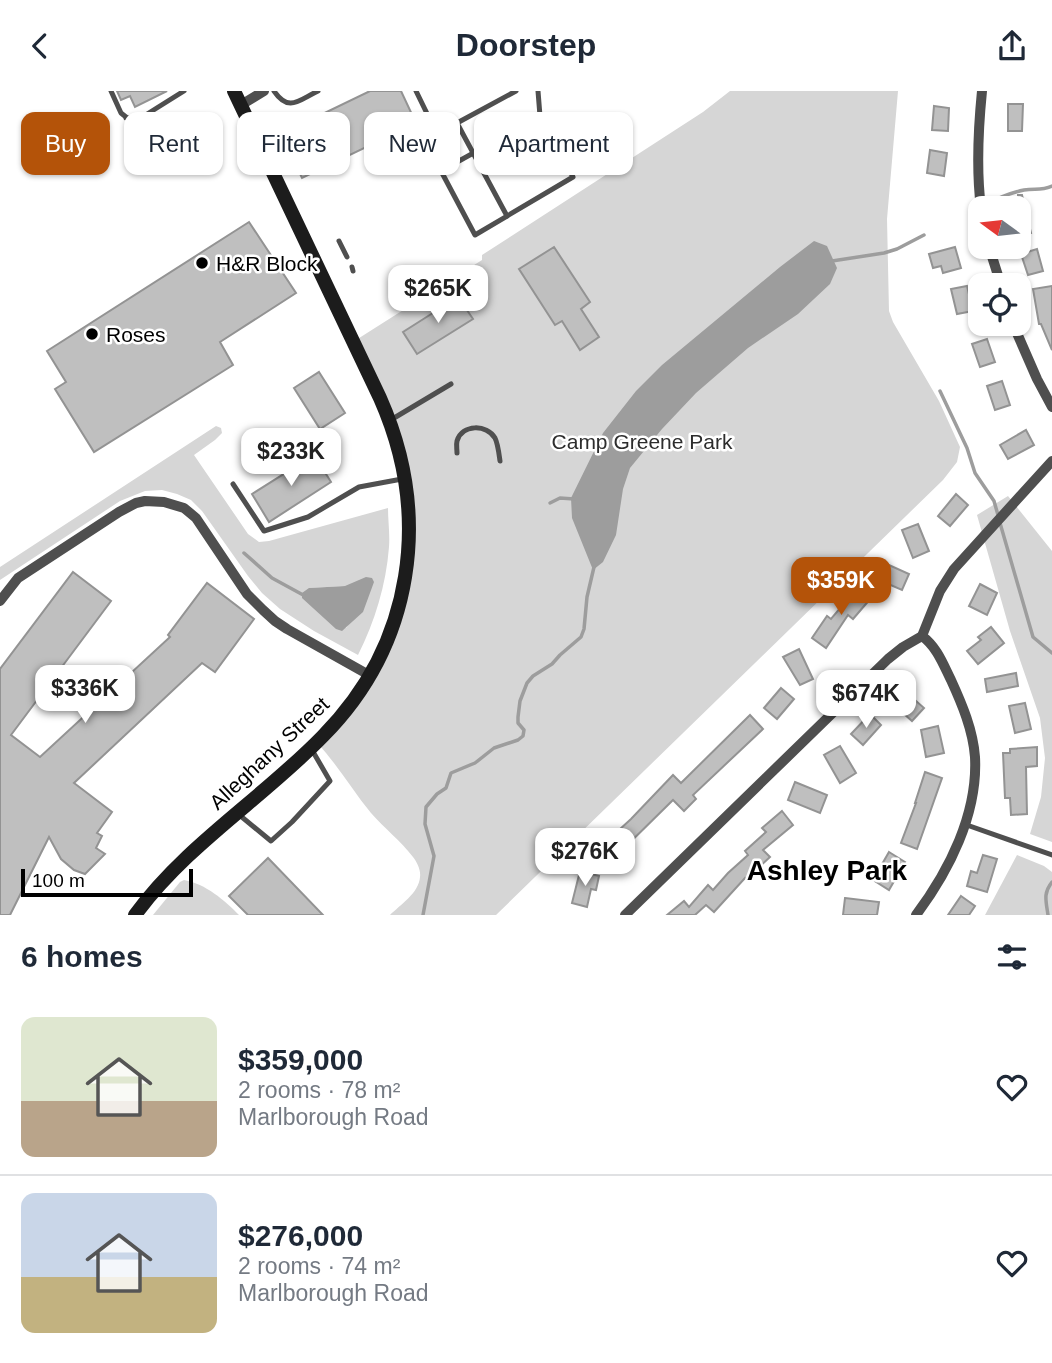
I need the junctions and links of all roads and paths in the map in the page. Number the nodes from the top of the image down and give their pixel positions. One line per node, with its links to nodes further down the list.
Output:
1 (111, 91): 17 (lane)
2 (184, 91): 12 (lane)
3 (234, 91): 11 (street, Alleghany Street)
4 (264, 91): 11 (street)
5 (274, 91): 6 (lane)
6 (318, 91)
7 (416, 91): 13 (lane)
8 (516, 91): 14 (lane)
9 (538, 91): 15 (lane)
10 (982, 91): 21 (street)
11 (241, 105): 28 (street, Alleghany Street)
12 (150, 112)
13 (426, 112)
14 (477, 112)
15 (540, 112)
16 (474, 114): 18 (lane)
17 (124, 116)
18 (474, 153): 22 (lane)
19 (486, 175): 22 (lane)
20 (572, 175): 22 (lane)
21 (979, 196)
22 (507, 216)
23 (339, 241): 24 (lane)
24 (347, 257)
25 (1018, 336): 27 (street)
26 (452, 384): 28 (lane)
27 (1052, 407)
28 (389, 421): 32 (street, Alleghany Street)
29 (457, 453): 30 (lane)
30 (500, 461)
31 (1052, 461): 35 (street)
32 (405, 479): 33 (lane); 36 (street, Alleghany Street)
33 (233, 484)
34 (0, 601): 36 (street)
35 (922, 636): 39 (street); 42 (street)
36 (369, 675): 37 (street, Alleghany Street)
37 (311, 747): 38 (street, Alleghany Street); 38 (lane)
38 (237, 813): 41 (street, Alleghany Street)
39 (964, 824): 40 (lane); 43 (street)
40 (1052, 855)
41 (135, 915)
42 (625, 915)
43 (916, 915)

